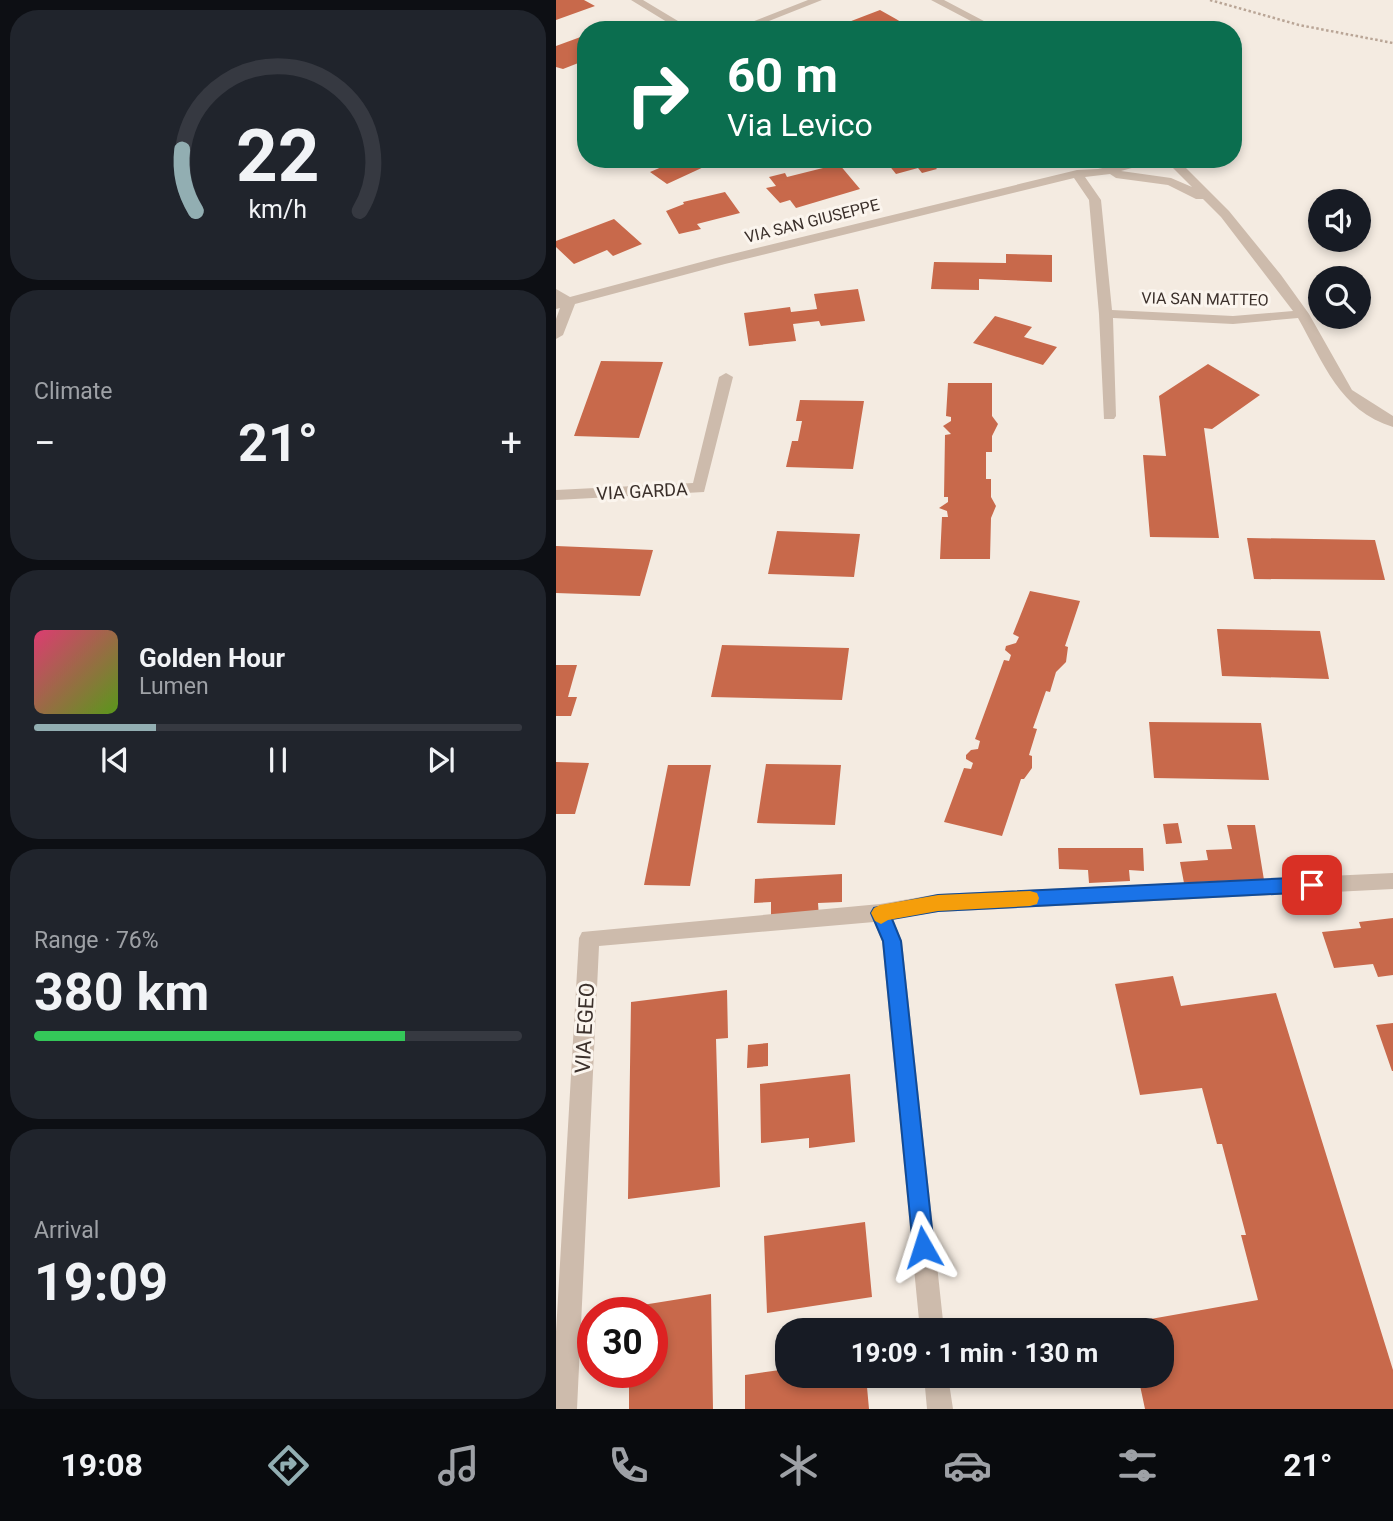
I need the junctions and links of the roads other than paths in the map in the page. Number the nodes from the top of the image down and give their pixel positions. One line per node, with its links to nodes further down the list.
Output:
1 (636, 0): 4 (street)
2 (817, 0): 5 (street)
3 (936, 0): 6 (street)
4 (672, 21)
5 (760, 21)
6 (978, 21)
7 (1091, 168): 10 (street, VIA SAN GIUSEPPE)
8 (1106, 168): 11 (street, VIA SAN GIUSEPPE)
9 (1179, 168): 11 (street)
10 (1077, 174): 13 (street, VIA SAN GIUSEPPE); 14 (street)
11 (1216, 204): 15 (street)
12 (556, 293): 13 (street)
13 (563, 304): 16 (street)
14 (1106, 314): 15 (street, VIA SAN MATTEO); 18 (street)
15 (1302, 314): 19 (street)
16 (556, 335)
17 (726, 377): 20 (street, VIA GARDA)
18 (1109, 416)
19 (1392, 422)
20 (556, 495)
21 (1392, 881): 22 (street)
22 (880, 913): 23 (street); 24 (street, VIA EGEO)
23 (931, 1318)
24 (562, 1353): 26 (street, VIA EGEO)
25 (937, 1388): 27 (street)
26 (564, 1409)
27 (940, 1409)

